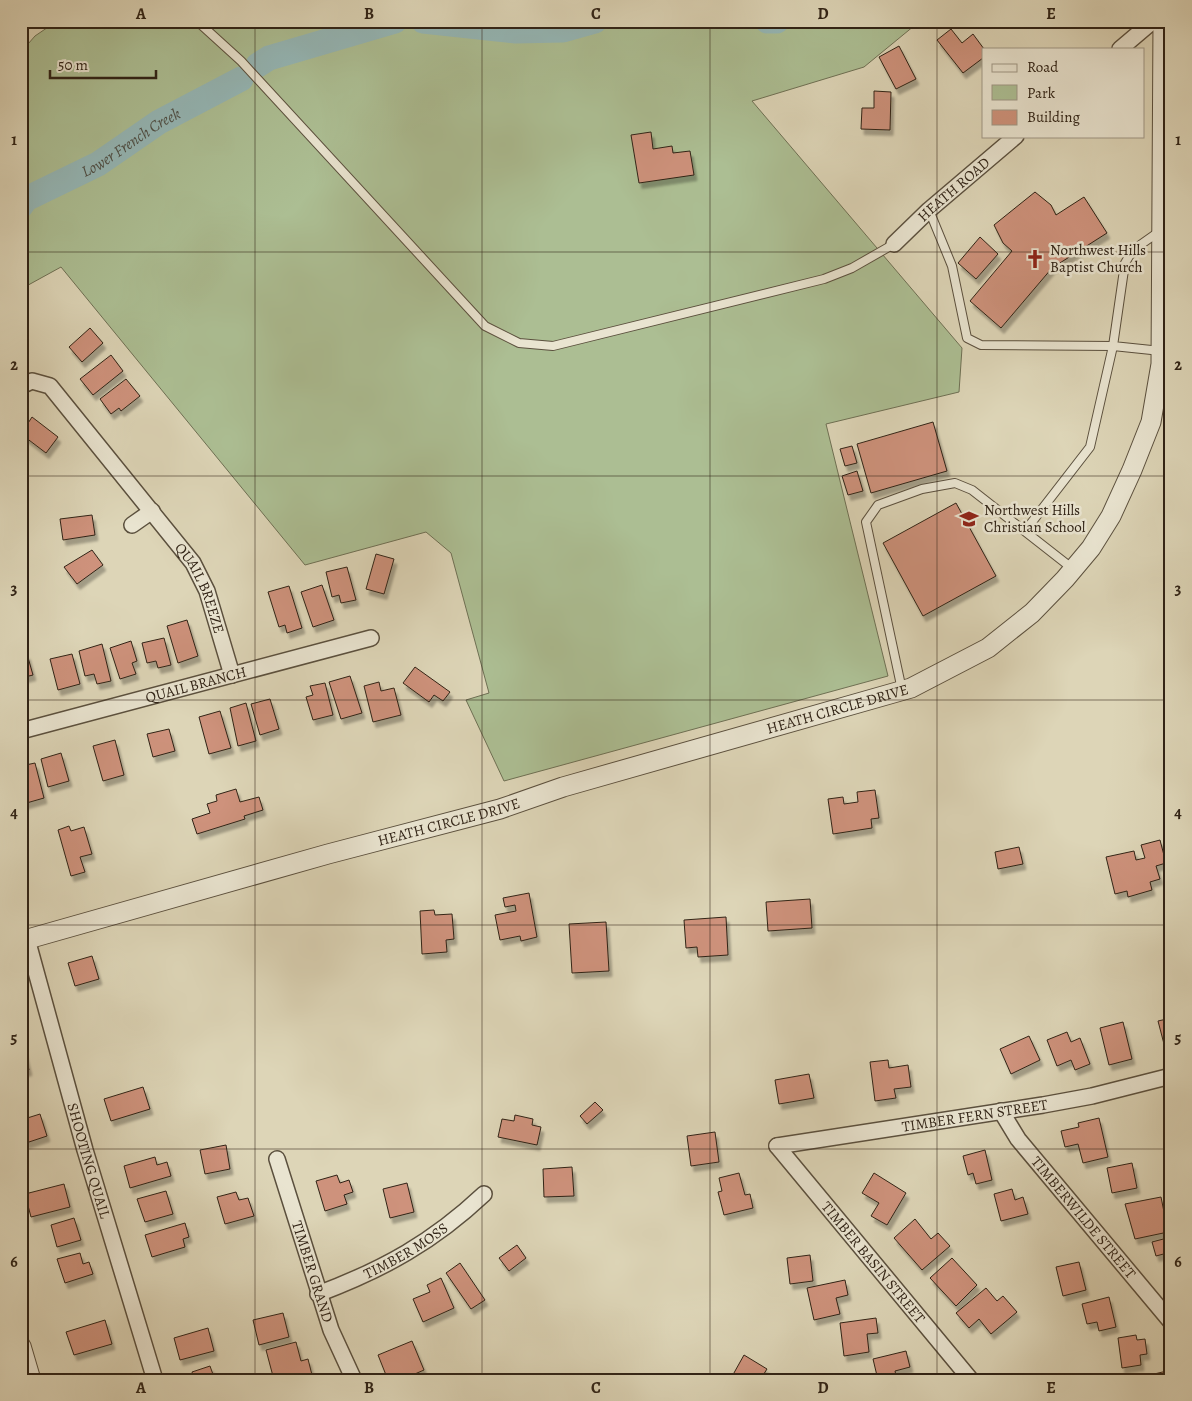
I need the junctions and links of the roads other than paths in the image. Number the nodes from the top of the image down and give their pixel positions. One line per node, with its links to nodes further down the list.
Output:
1 (197, 21): 8 (lane)
2 (1153, 21): 4 (street)
3 (1163, 21): 7 (street, HEATH CIRCLE DRIVE)
4 (1121, 48)
5 (1014, 138): 6 (street, HEATH ROAD)
6 (930, 210): 8 (street, HEATH ROAD); 9 (lane)
7 (1163, 228): 9 (lane); 10 (street, HEATH CIRCLE DRIVE)
8 (894, 244)
9 (1114, 346): 10 (lane); 14 (lane)
10 (1160, 352): 15 (street, HEATH CIRCLE DRIVE)
11 (27, 384): 12 (street, QUAIL BREEZE)
12 (152, 511): 13 (street); 17 (street, QUAIL BREEZE)
13 (132, 525)
14 (1025, 531): 15 (lane); 18 (lane)
15 (1073, 569): 18 (street, HEATH CIRCLE DRIVE)
16 (371, 638): 17 (street, QUAIL BRANCH)
17 (232, 675): 19 (street, QUAIL BRANCH)
18 (902, 691): 20 (street, HEATH CIRCLE DRIVE)
19 (21, 731)
20 (24, 940): 30 (street, SHOOTING QUAIL)
21 (1171, 1076): 22 (street, TIMBER FERN STREET)
22 (1001, 1111): 23 (street, TIMBER FERN STREET); 27 (street, TIMBERWILDE STREET)
23 (777, 1146): 32 (street, TIMBER BASIN STREET)
24 (277, 1159): 26 (street, TIMBER GRAND)
25 (484, 1194): 26 (street, TIMBER MOSS)
26 (318, 1294): 31 (street, TIMBER GRAND)
27 (1171, 1322)
28 (21, 1346): 29 (street)
29 (31, 1380)
30 (155, 1380)
31 (354, 1380)
32 (971, 1380)

